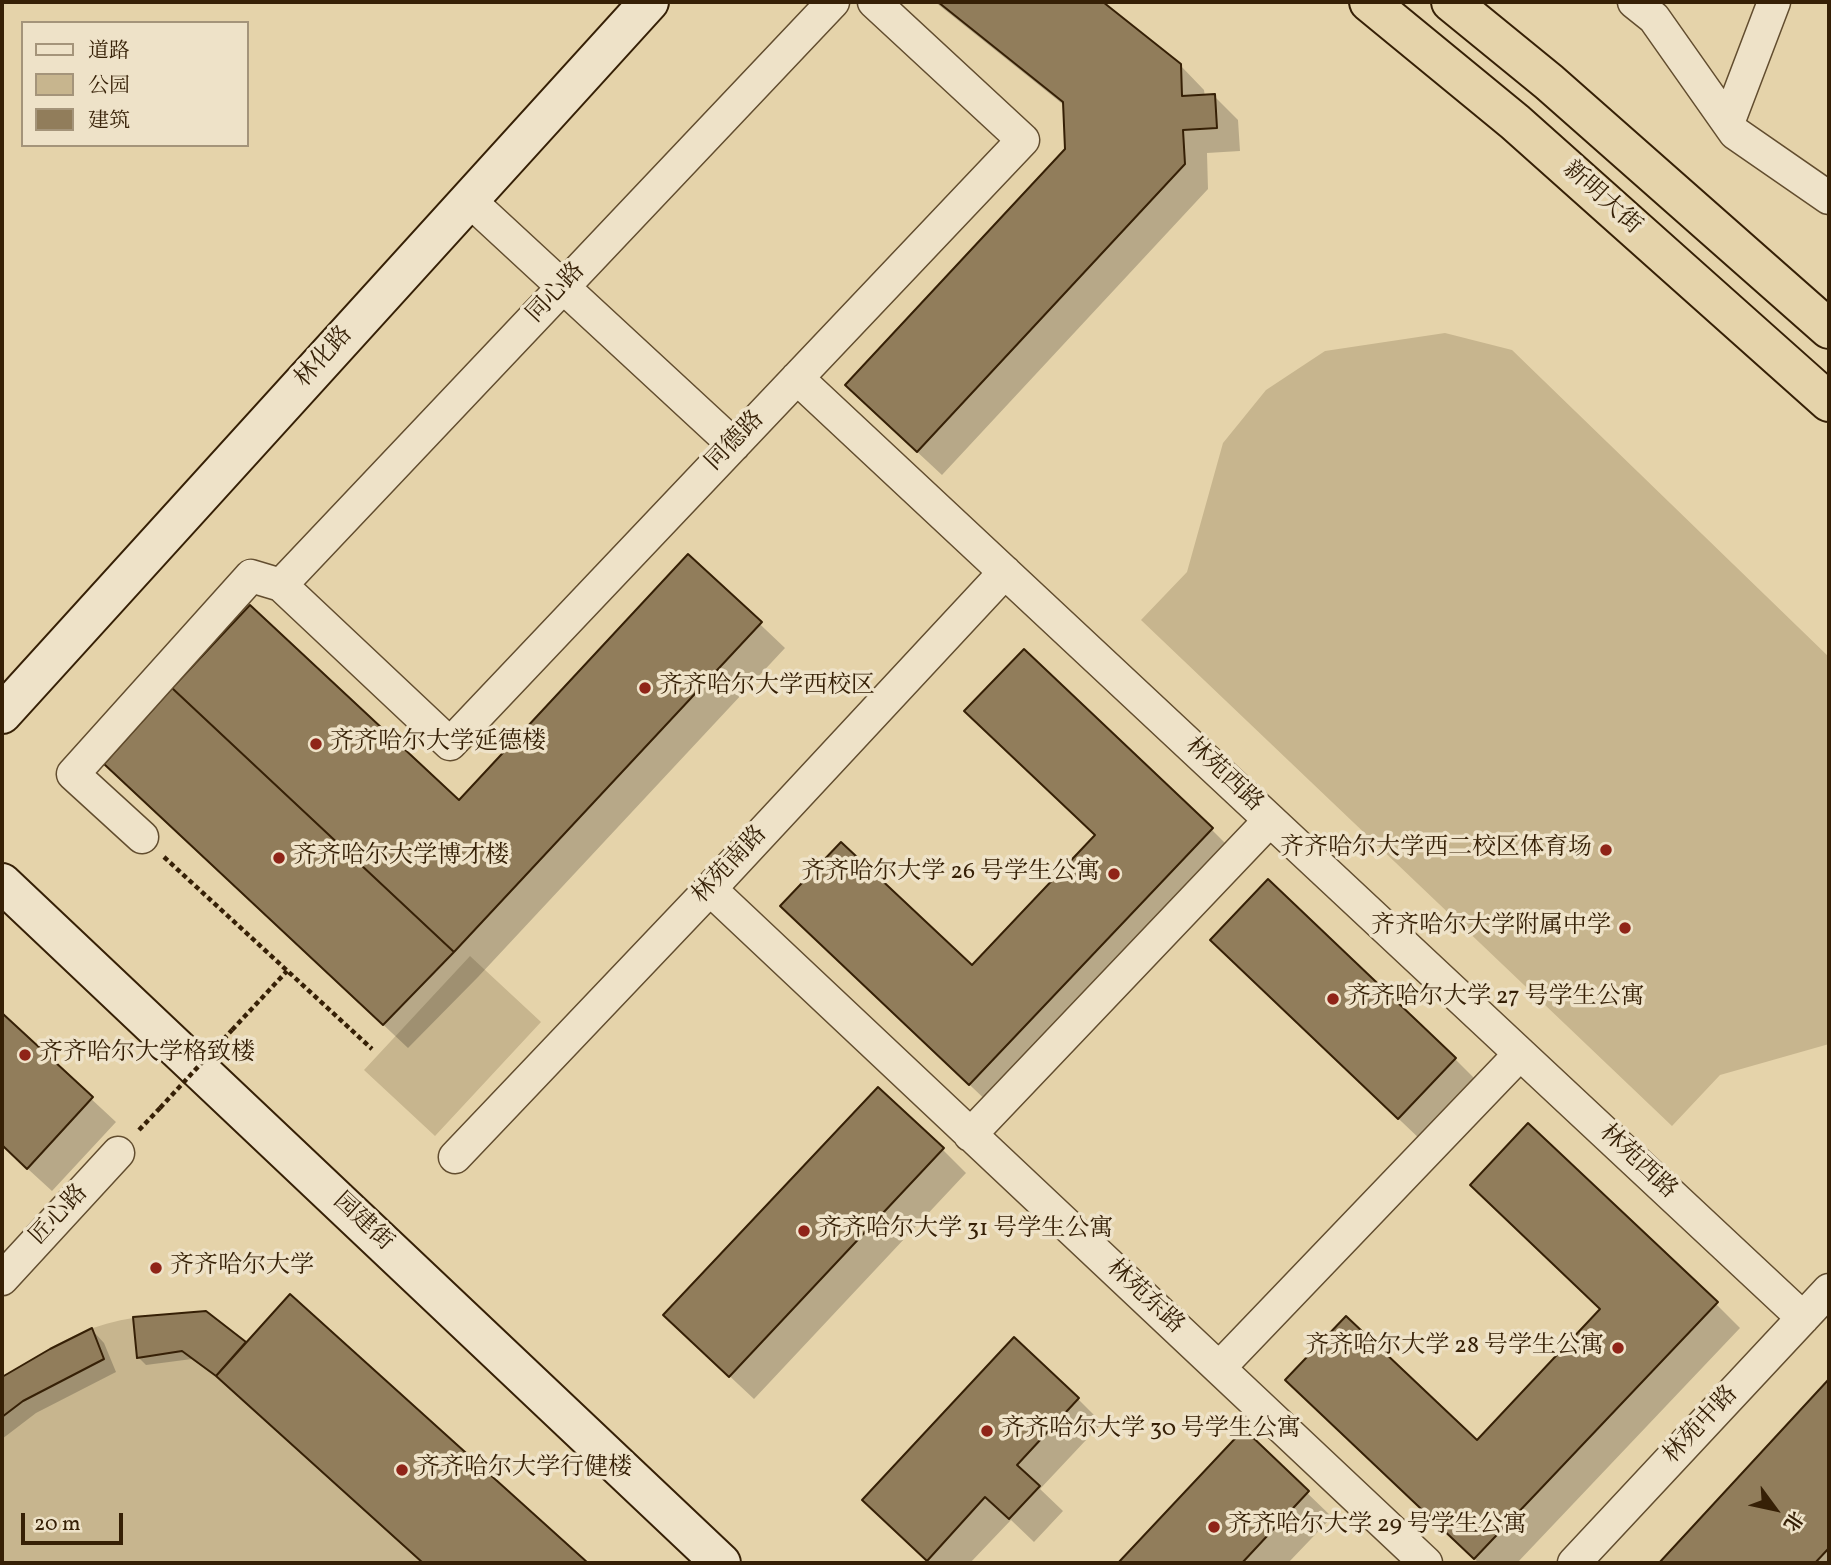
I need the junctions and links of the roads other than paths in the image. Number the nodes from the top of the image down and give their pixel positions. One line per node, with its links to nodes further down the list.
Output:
1 (649, 2): 10 (main road, 林化路)
2 (834, 2): 11 (street, 同心路)
3 (874, 2): 13 (street, 同德路)
4 (1369, 2): 14 (highway, 新明大街)
5 (1451, 2): 12 (highway)
6 (1774, 2): 8 (street)
7 (1649, 7): 8 (street)
8 (1728, 123): 9 (street)
9 (1829, 198)
10 (469, 200): 11 (street); 18 (main road, 林化路)
11 (563, 287): 15 (street); 17 (street, 同心路)
12 (1829, 329)
13 (797, 378): 15 (street, 同德路); 16 (street, 林苑西路)
14 (1829, 402)
15 (734, 445): 17 (street, 同德路)
16 (1005, 572): 19 (street, 林苑西路); 22 (street, 林苑南路)
17 (281, 585): 20 (street)
18 (2, 714)
19 (1270, 820): 23 (street, 林苑西路); 24 (street)
20 (142, 837)
21 (2, 883): 31 (main road, 园建街)
22 (709, 889): 24 (street, 林苑东路); 26 (street, 林苑南路)
23 (1520, 1054): 29 (street, 林苑西路); 30 (street)
24 (970, 1135): 30 (street, 林苑东路)
25 (118, 1153): 27 (street, 匠心路)
26 (455, 1157)
27 (2, 1279)
28 (1829, 1290): 29 (street, 林苑中路)
29 (1803, 1318): 33 (street, 林苑中路)
30 (1219, 1368): 32 (street, 林苑东路)
31 (721, 1563)
32 (1426, 1563)
33 (1574, 1563)

